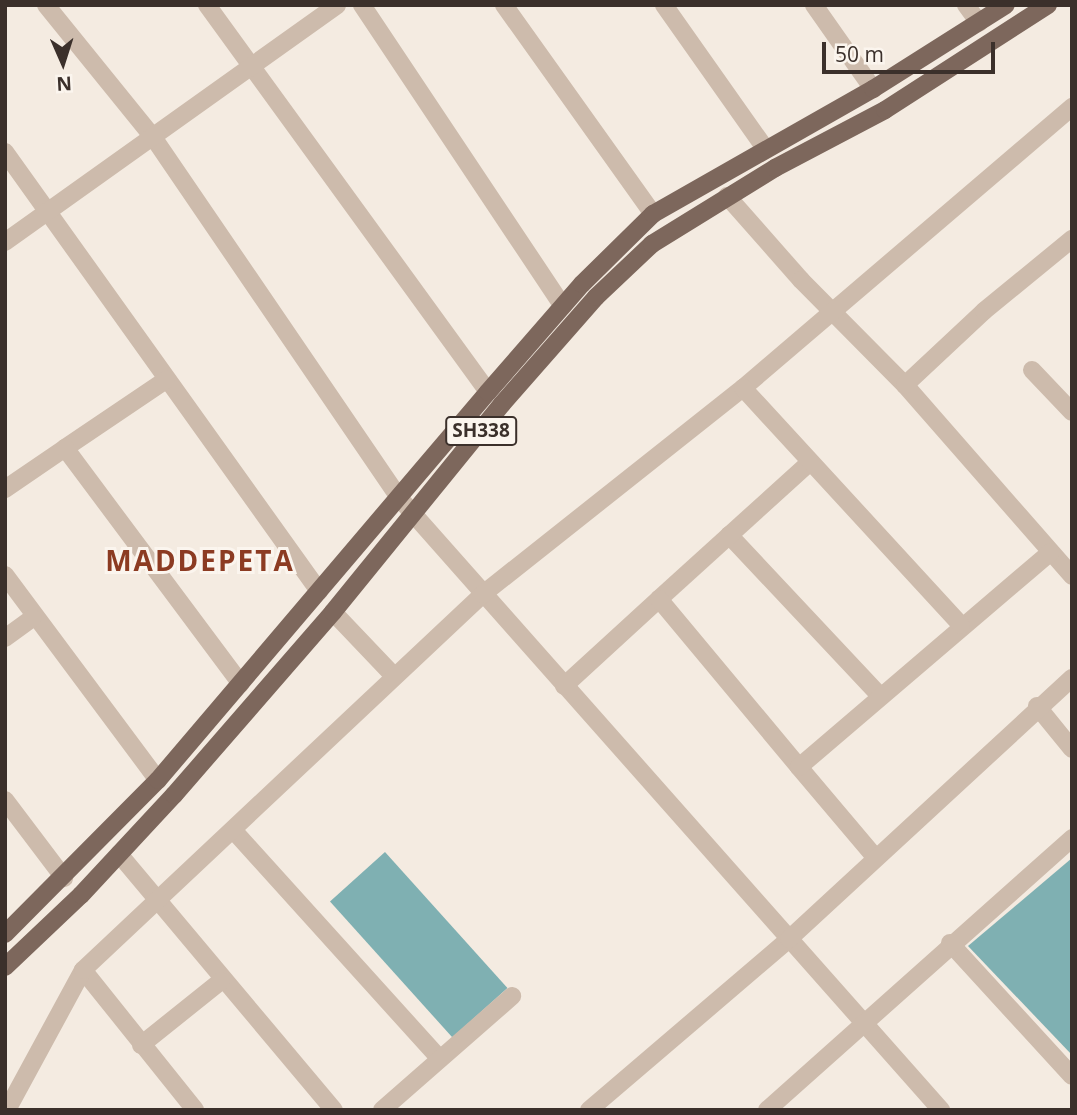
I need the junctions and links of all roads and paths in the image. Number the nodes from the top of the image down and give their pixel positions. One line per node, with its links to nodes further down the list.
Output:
1 (46, 5): 15 (street)
2 (206, 5): 12 (street)
3 (337, 5): 12 (street)
4 (362, 5): 23 (street)
5 (504, 5): 20 (street)
6 (664, 5): 16 (street)
7 (814, 5): 13 (street)
8 (967, 5): 11 (street)
9 (1006, 5): 11 (main road, SH338)
10 (1048, 5): 18 (main road, SH338)
11 (979, 23): 13 (main road, SH338)
12 (249, 68): 15 (street); 29 (street)
13 (873, 89): 16 (main road, SH338)
14 (1072, 107): 24 (street)
15 (153, 137): 19 (street); 34 (street)
16 (765, 148): 20 (main road, SH338)
17 (5, 152): 19 (street)
18 (727, 196): 24 (street); 35 (main road, SH338)
19 (48, 212): 22 (street); 26 (street)
20 (653, 214): 23 (main road, SH338)
21 (1072, 239): 27 (street)
22 (5, 243)
23 (563, 306): 29 (main road, SH338)
24 (833, 313): 27 (street); 28 (street)
25 (1032, 370): 30 (street)
26 (166, 380): 31 (street); 40 (street)
27 (905, 385): 37 (street)
28 (743, 388): 32 (street); 41 (street)
29 (488, 392): 34 (main road, SH338)
30 (1072, 412)
31 (65, 448): 33 (street); 49 (street)
32 (809, 463): 36 (street); 45 (street)
33 (5, 489)
34 (401, 500): 35 (street); 40 (main road, SH338)
35 (414, 516): 41 (street); 43 (main road, SH338)
36 (729, 535): 42 (street); 51 (street)
37 (1051, 552): 39 (street); 45 (street)
38 (5, 575): 44 (street)
39 (1072, 576)
40 (319, 591): 49 (main road, SH338)
41 (483, 594): 47 (street); 50 (street)
42 (659, 599): 50 (street); 54 (street)
43 (333, 612): 47 (street); 59 (main road, SH338)
44 (33, 618): 46 (street); 55 (street)
45 (961, 625): 51 (street)
46 (5, 638)
47 (388, 670): 57 (street)
48 (1072, 678): 52 (street)
49 (241, 684): 55 (main road, SH338)
50 (564, 686): 64 (street)
51 (880, 696): 54 (street)
52 (1037, 706): 53 (street); 60 (street)
53 (1072, 750)
54 (799, 766): 60 (street)
55 (158, 780): 61 (main road, SH338)
56 (5, 800): 61 (street)
57 (234, 831): 62 (street); 72 (street)
58 (1072, 838): 65 (street)
59 (119, 854): 62 (street); 66 (main road, SH338)
60 (875, 857): 64 (street)
61 (64, 878): 63 (main road, SH338)
62 (156, 900): 67 (street); 68 (street)
63 (5, 934)
64 (789, 939): 70 (street); 79 (street)
65 (950, 943): 70 (street); 73 (street)
66 (5, 967)
67 (83, 970): 71 (street); 75 (street)
68 (221, 981): 71 (street); 77 (street)
69 (512, 996): 72 (street)
70 (863, 1021): 74 (street); 81 (street)
71 (141, 1045): 76 (street)
72 (440, 1059): 78 (street)
73 (1072, 1076)
74 (786, 1103): 80 (street)
75 (7, 1110)
76 (195, 1110)
77 (334, 1110)
78 (382, 1110)
79 (589, 1110)
80 (767, 1110)
81 (941, 1110)

